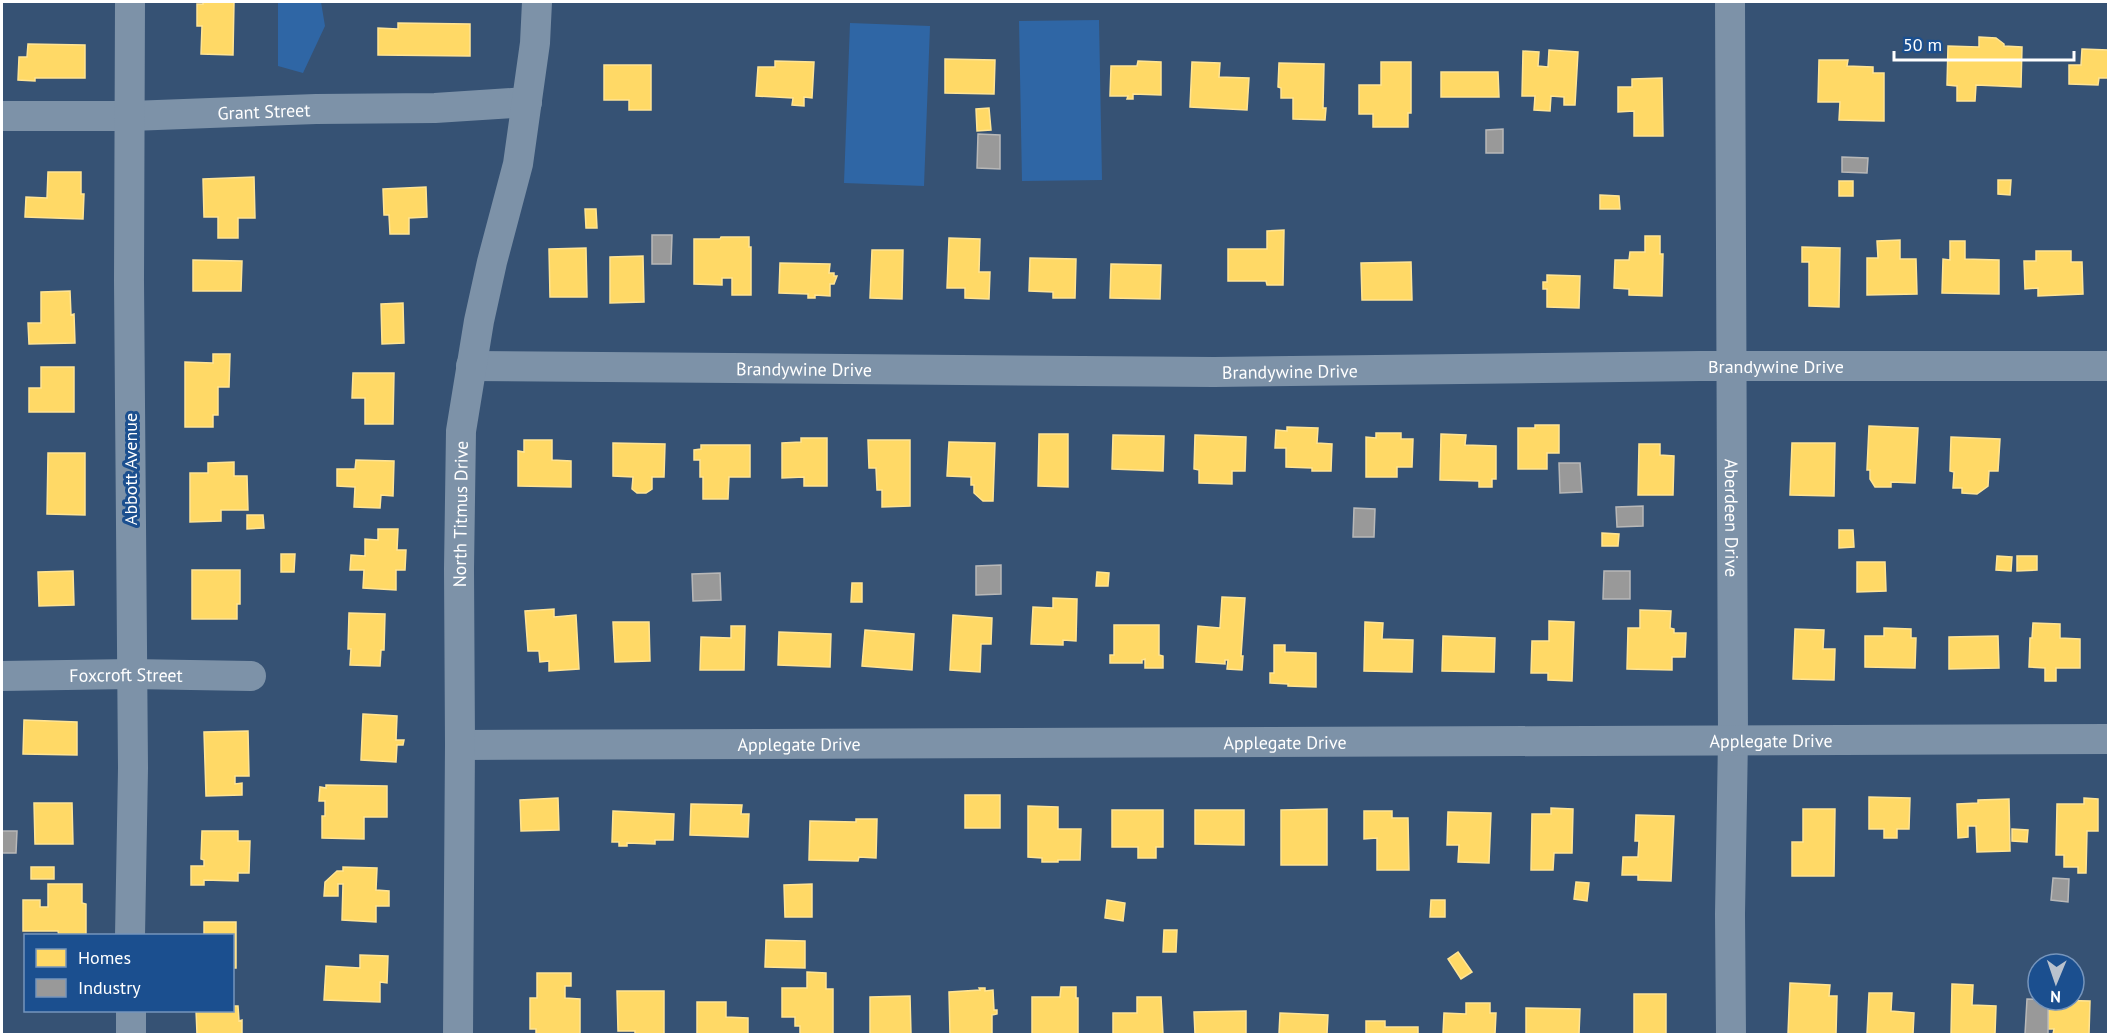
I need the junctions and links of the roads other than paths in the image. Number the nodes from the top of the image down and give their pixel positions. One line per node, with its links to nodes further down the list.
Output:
1 (130, 2): 6 (street, Abbott Avenue)
2 (537, 2): 4 (street, North Titmus Drive)
3 (1730, 2): 8 (street, Aberdeen Drive)
4 (527, 102): 6 (street, Grant Street); 7 (street, North Titmus Drive)
5 (2, 116): 6 (street, Grant Street)
6 (130, 116): 10 (street, Abbott Avenue)
7 (471, 366): 8 (street, Brandywine Drive); 15 (street, North Titmus Drive)
8 (1730, 366): 9 (street, Brandywine Drive); 13 (street, Aberdeen Drive)
9 (2109, 366)
10 (131, 674): 11 (street, Foxcroft Street); 12 (street, Foxcroft Street); 16 (street, Abbott Avenue)
11 (2, 676)
12 (251, 676)
13 (1733, 739): 14 (street, Applegate Drive); 15 (street, Applegate Drive); 20 (street, Aberdeen Drive)
14 (2109, 739)
15 (460, 745): 19 (street, North Titmus Drive)
16 (130, 934)
17 (131, 1012): 18 (street)
18 (131, 1035)
19 (458, 1035)
20 (1731, 1035)

